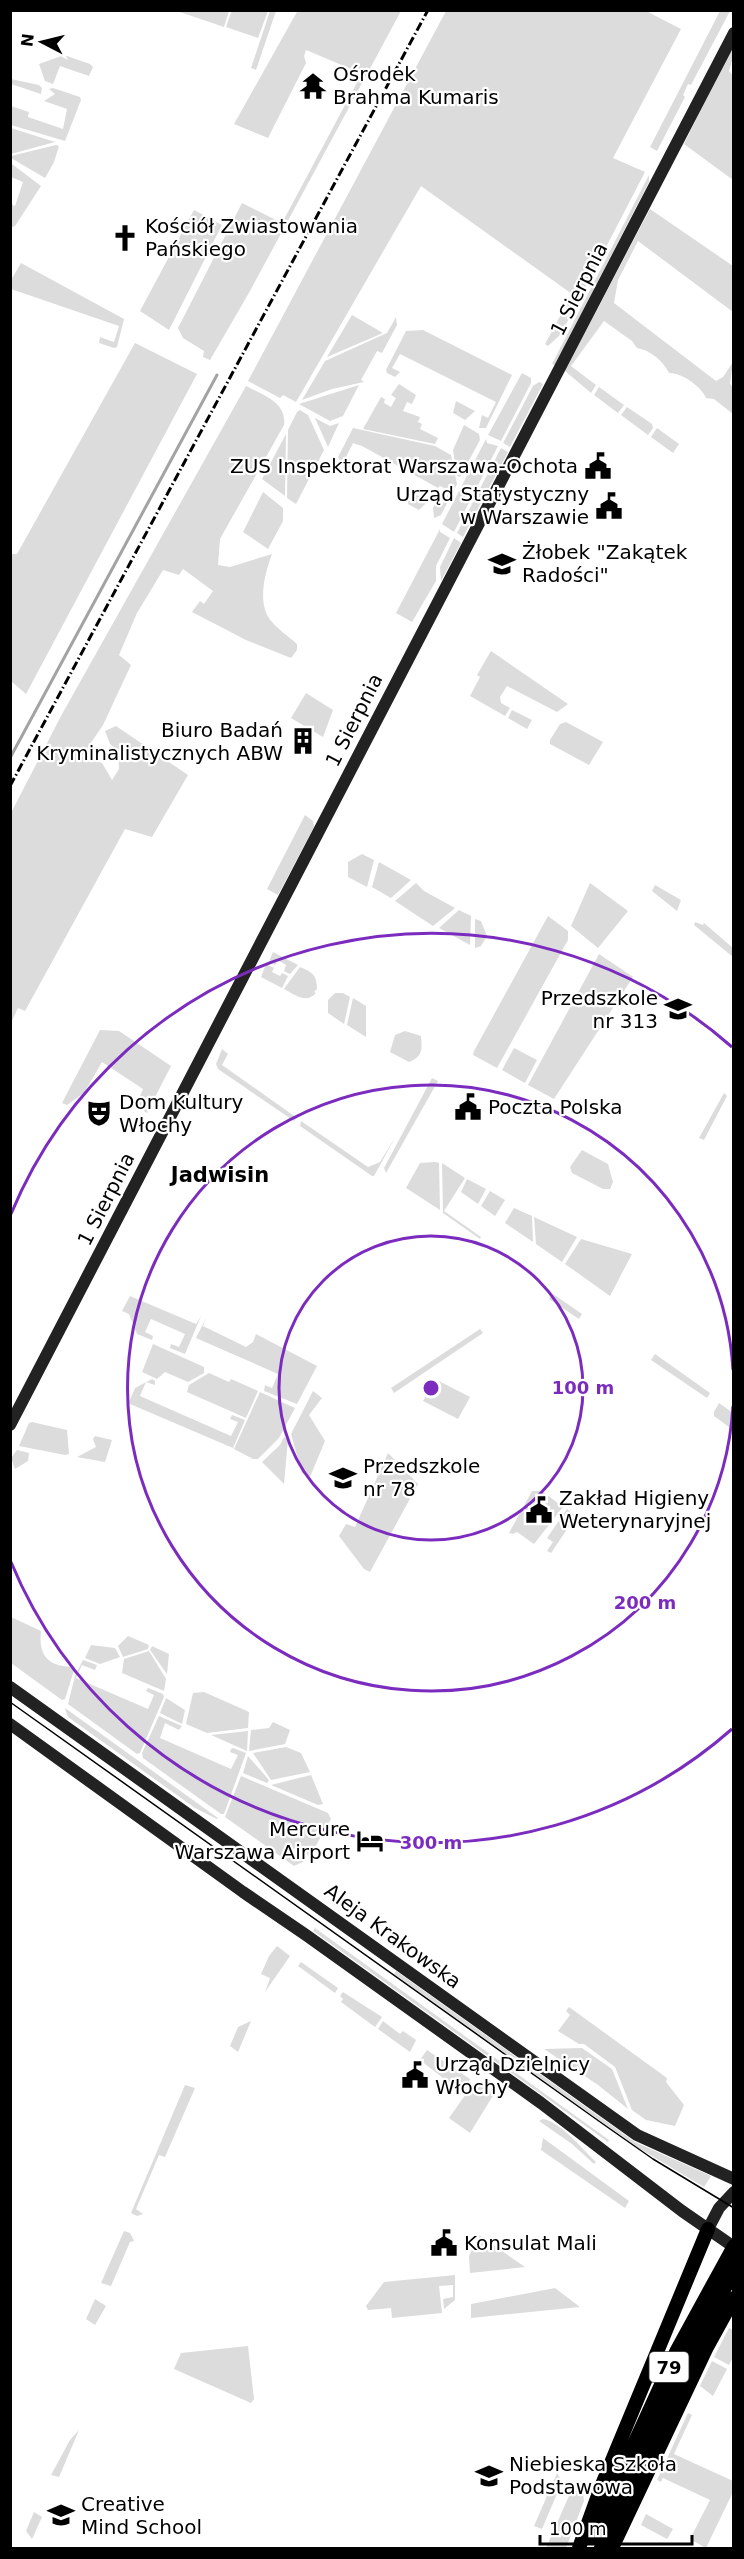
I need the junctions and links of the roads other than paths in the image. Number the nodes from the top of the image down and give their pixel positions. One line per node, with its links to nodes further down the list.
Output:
1 (734, 33): 2 (main road, 1 Sierpnia)
2 (10, 1425)
3 (10, 1687): 5 (main road, Aleja Krakowska)
4 (10, 1724): 7 (main road)
5 (734, 2179)
6 (734, 2192): 7 (main road)
7 (708, 2229): 8 (main road); 12 (main road)
8 (734, 2247): 11 (main road, 79)
9 (734, 2271): 11 (main road, 79)
10 (734, 2298): 15 (main road)
11 (618, 2494): 13 (main road, 79); 14 (main road, 79)
12 (579, 2548)
13 (586, 2548)
14 (601, 2548)
15 (612, 2548)

